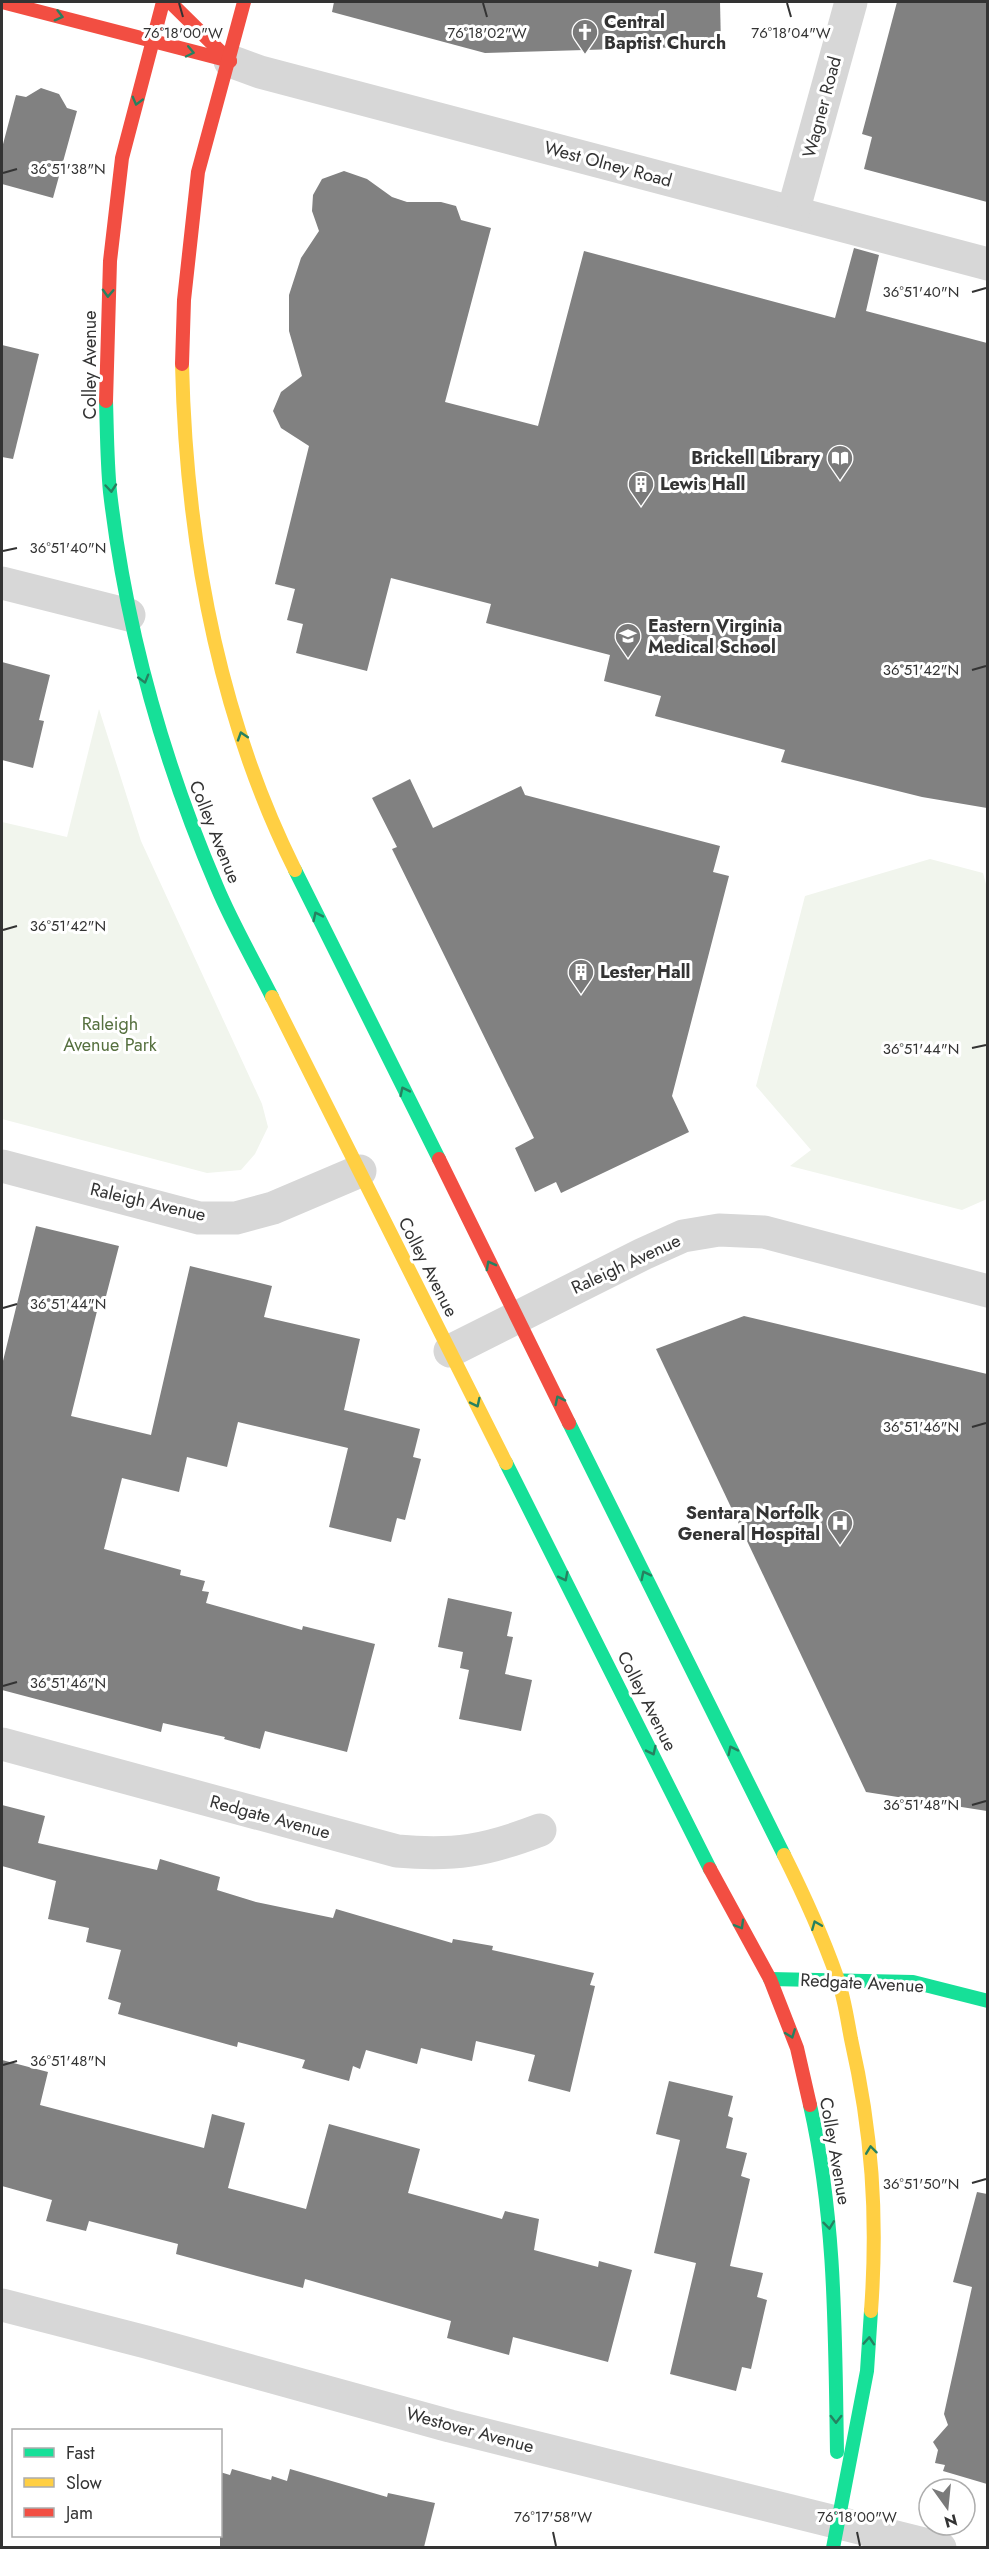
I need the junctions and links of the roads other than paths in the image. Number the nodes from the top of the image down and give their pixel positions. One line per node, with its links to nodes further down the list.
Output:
1 (2, 2): 6 (main road, West Olney Road, one-way to 6)
2 (163, 2): 6 (main road, Colley Avenue)
3 (170, 2): 7 (main road, West Olney Road)
4 (244, 2): 7 (main road, Colley Avenue)
5 (850, 2): 8 (street, Wagner Road)
6 (151, 44): 7 (main road, West Olney Road, one-way to 7); 11 (main road, Colley Avenue, one-way to 11)
7 (230, 61): 8 (street, West Olney Road); 15 (main road, Colley Avenue, one-way to 7)
8 (793, 212): 9 (street, West Olney Road)
9 (987, 264)
10 (2, 583): 11 (street)
11 (129, 615): 13 (main road, Colley Avenue, one-way to 13)
12 (2, 1166): 13 (street, Raleigh Avenue)
13 (360, 1171): 16 (main road, Colley Avenue)
14 (987, 1292): 15 (street, Raleigh Avenue)
15 (517, 1317): 16 (street, Raleigh Avenue); 20 (main road, Colley Avenue, one-way to 15)
16 (450, 1351): 19 (main road, Colley Avenue, one-way to 19)
17 (2, 1744): 18 (street, Redgate Avenue)
18 (540, 1830)
19 (770, 1979): 20 (main road, Redgate Avenue); 23 (main road, Colley Avenue, one-way to 23)
20 (838, 1979): 21 (main road, Redgate Avenue); 23 (main road, Colley Avenue, one-way to 20)
21 (987, 2001)
22 (2, 2306): 23 (street, Westover Avenue)
23 (835, 2535): 24 (street, Westover Avenue)
24 (940, 2547)

